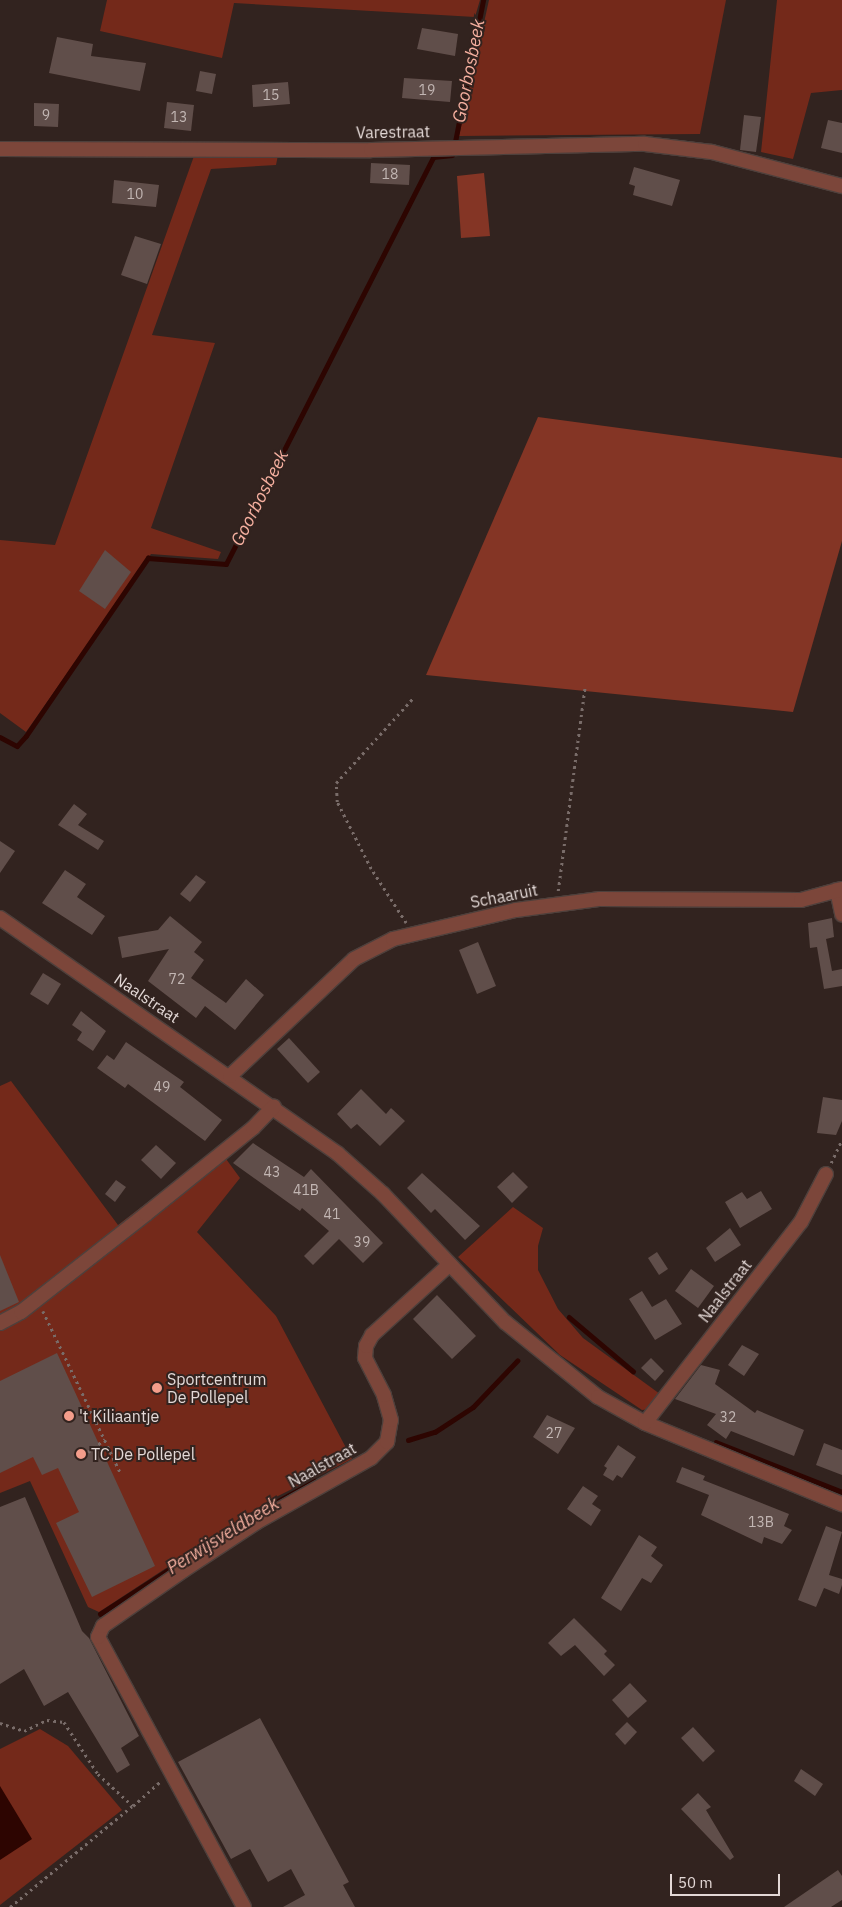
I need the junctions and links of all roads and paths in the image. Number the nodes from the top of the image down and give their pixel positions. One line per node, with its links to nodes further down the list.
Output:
1 (0, 149): 2 (street, Varestraat)
2 (842, 186)
3 (586, 687): 6 (path)
4 (413, 698): 9 (path)
5 (839, 890): 6 (street, Schaaruit); 7 (street, Schaaruit)
6 (556, 904): 9 (street, Schaaruit)
7 (842, 914)
8 (0, 918): 10 (street, Naalstraat)
9 (413, 934): 10 (street, Schaaruit)
10 (230, 1076): 11 (street, Naalstraat)
11 (274, 1106): 14 (street, Naalstraat); 15 (street)
12 (842, 1139): 13 (path)
13 (826, 1174): 17 (street, Naalstraat)
14 (450, 1264): 17 (street, Naalstraat); 23 (street, Naalstraat)
15 (37, 1300): 16 (street); 18 (path)
16 (0, 1323)
17 (645, 1423): 21 (street, Naalstraat)
18 (105, 1439): 19 (path); 20 (path)
19 (88, 1452)
20 (120, 1472)
21 (842, 1504)
22 (0, 1723): 24 (path)
23 (172, 1772): 24 (path); 26 (street, Naalstraat)
24 (133, 1806): 25 (path)
25 (10, 1907)
26 (244, 1907)

